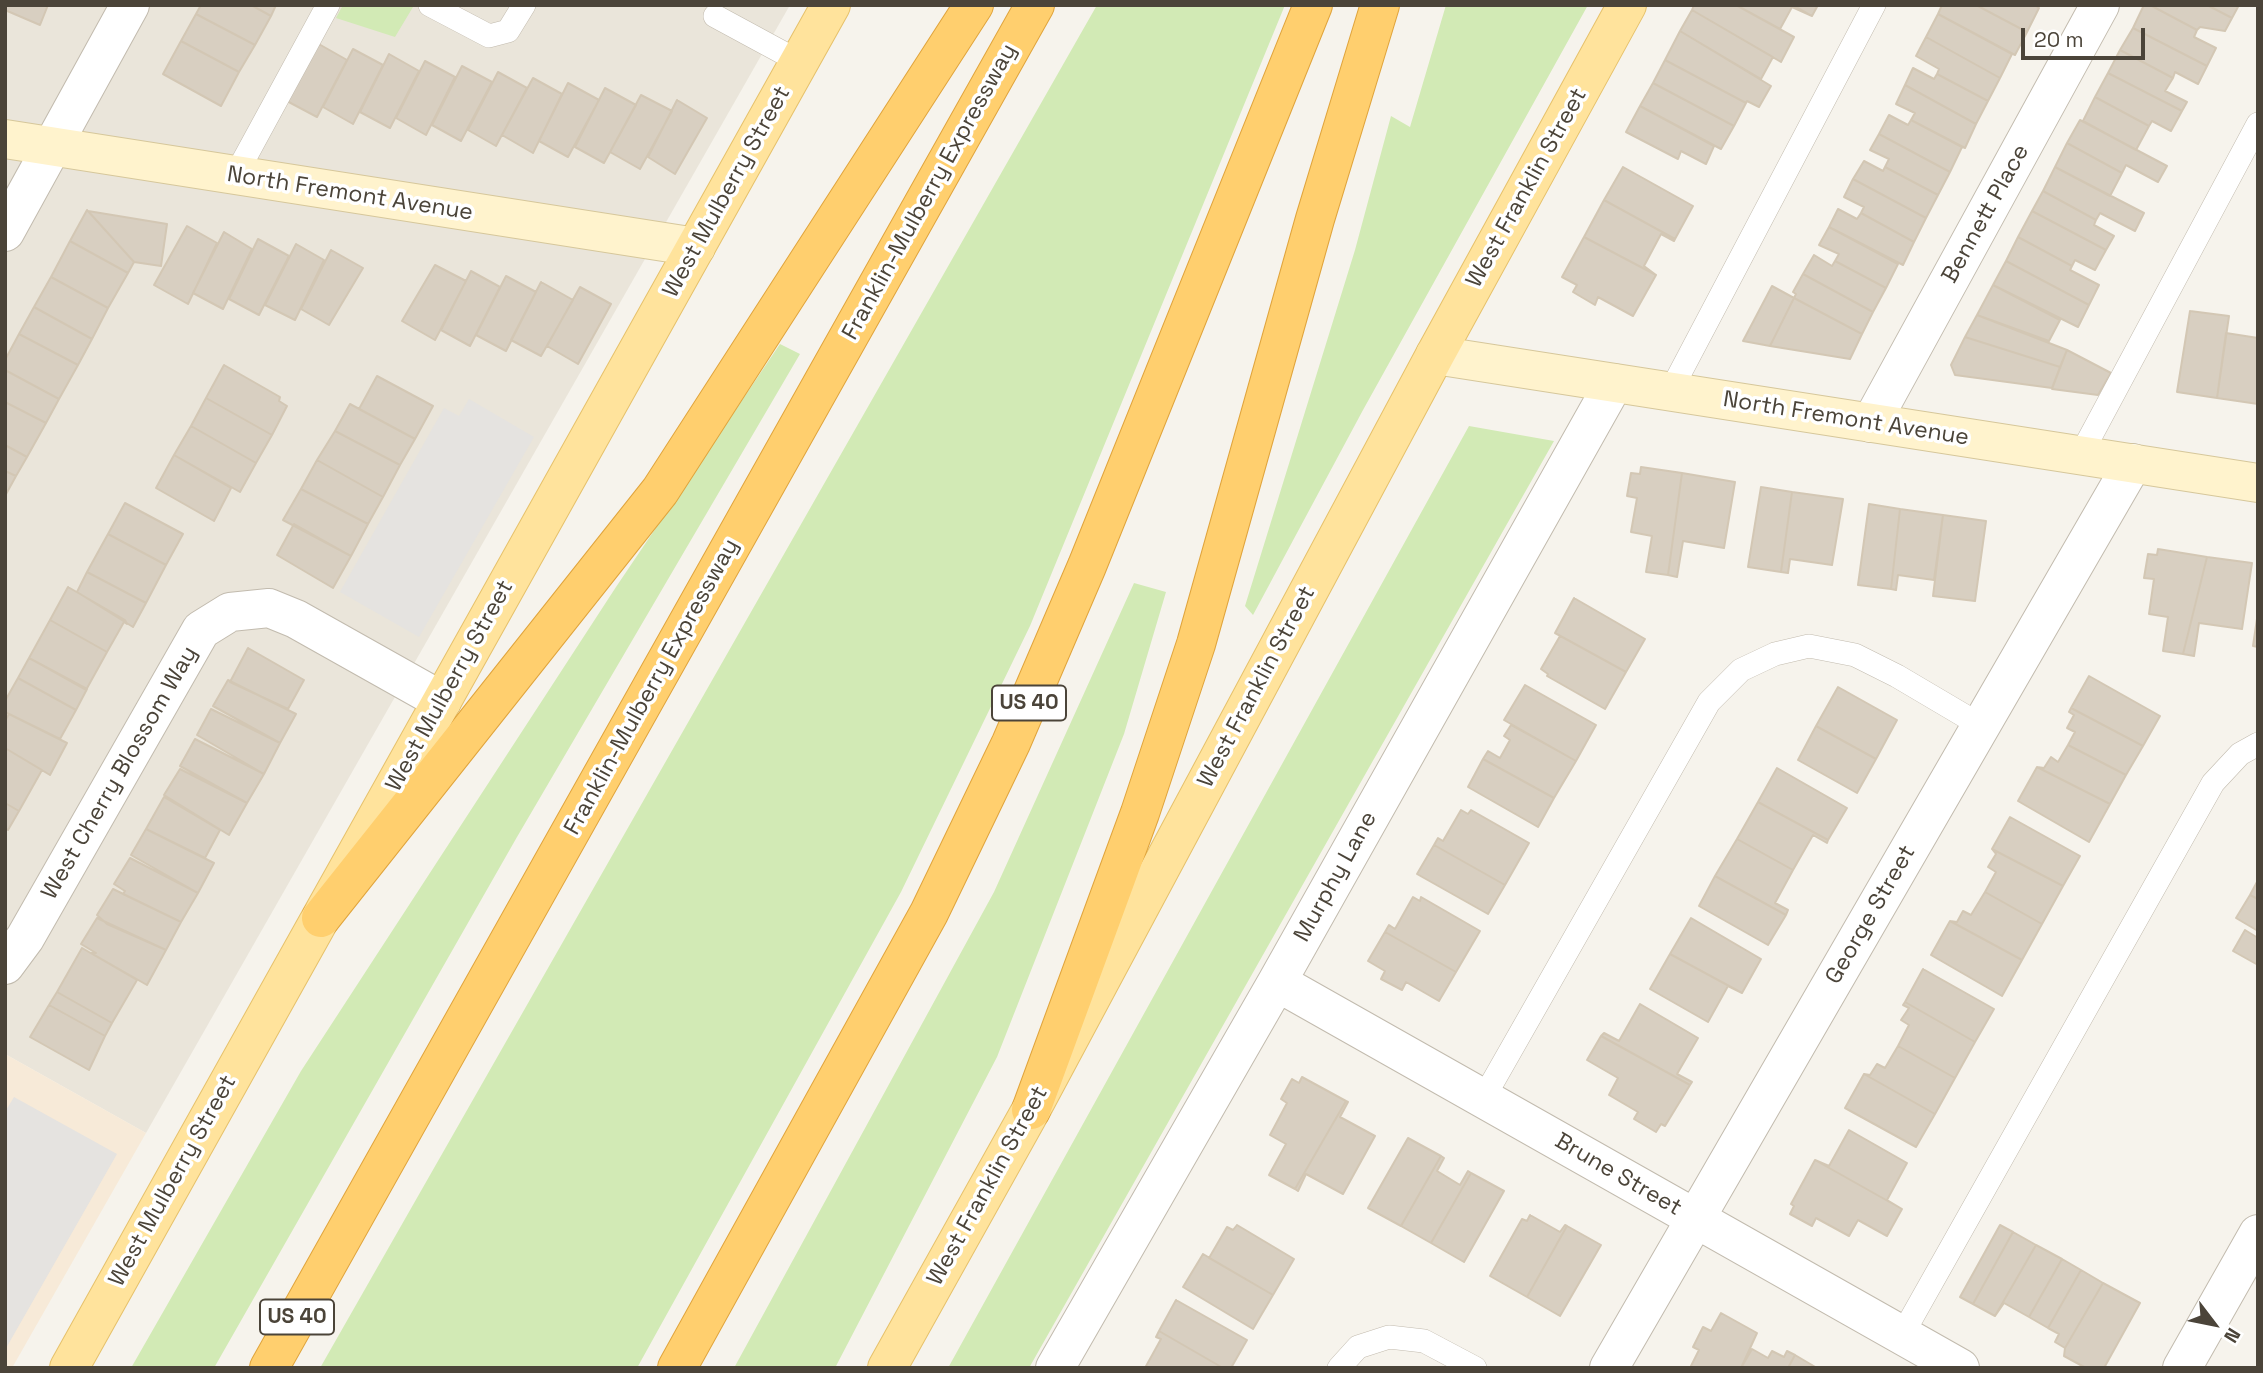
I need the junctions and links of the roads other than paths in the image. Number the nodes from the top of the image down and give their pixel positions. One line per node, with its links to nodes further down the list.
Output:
1 (131, 5): 17 (street)
2 (328, 5): 18 (lane)
3 (430, 5): 4 (lane)
4 (524, 5)
5 (831, 5): 14 (main road, West Mulberry Street)
6 (974, 5): 31 (highway)
7 (1035, 5): 40 (highway, Franklin-Mulberry Expressway / US 40)
8 (1313, 5): 41 (highway, US 40)
9 (1380, 5): 35 (highway)
10 (1627, 5): 21 (main road, West Franklin Street)
11 (1874, 5): 23 (lane)
12 (2100, 5): 24 (street, Bennett Place)
13 (715, 16): 14 (lane)
14 (800, 62): 20 (main road, West Mulberry Street)
15 (2258, 124): 25 (lane)
16 (5, 139): 17 (main road, North Fremont Avenue)
17 (52, 147): 18 (main road, North Fremont Avenue); 19 (street)
18 (235, 176): 20 (main road, North Fremont Avenue)
19 (5, 232)
20 (696, 247): 28 (main road, West Mulberry Street)
21 (1435, 355): 22 (main road, North Fremont Avenue); 35 (main road, West Franklin Street)
22 (1614, 383): 23 (main road, North Fremont Avenue); 33 (street, Murphy Lane)
23 (1670, 392): 24 (main road, North Fremont Avenue)
24 (1871, 423): 25 (main road, North Fremont Avenue)
25 (2080, 456): 26 (main road, North Fremont Avenue)
26 (2133, 463): 27 (main road, North Fremont Avenue); 29 (street, George Street)
27 (2258, 483)
28 (442, 701): 31 (main road, West Mulberry Street); 32 (street, West Cherry Blossom Way)
29 (1980, 725): 34 (lane); 36 (street, George Street)
30 (2258, 744): 38 (lane)
31 (321, 918): 39 (main road, West Mulberry Street)
32 (5, 965)
33 (1277, 982): 34 (street, Brune Street); 43 (street, Murphy Lane)
34 (1483, 1099): 36 (street, Brune Street)
35 (1031, 1110): 42 (main road, West Franklin Street)
36 (1696, 1219): 38 (street, Brune Street); 46 (street, George Street)
37 (2258, 1234): 48 (street)
38 (1902, 1335): 47 (street, Brune Street)
39 (69, 1368)
40 (268, 1368)
41 (677, 1368)
42 (887, 1368)
43 (1055, 1368)
44 (1339, 1368): 45 (lane)
45 (1475, 1368)
46 (1609, 1368)
47 (1960, 1368)
48 (2182, 1368)

